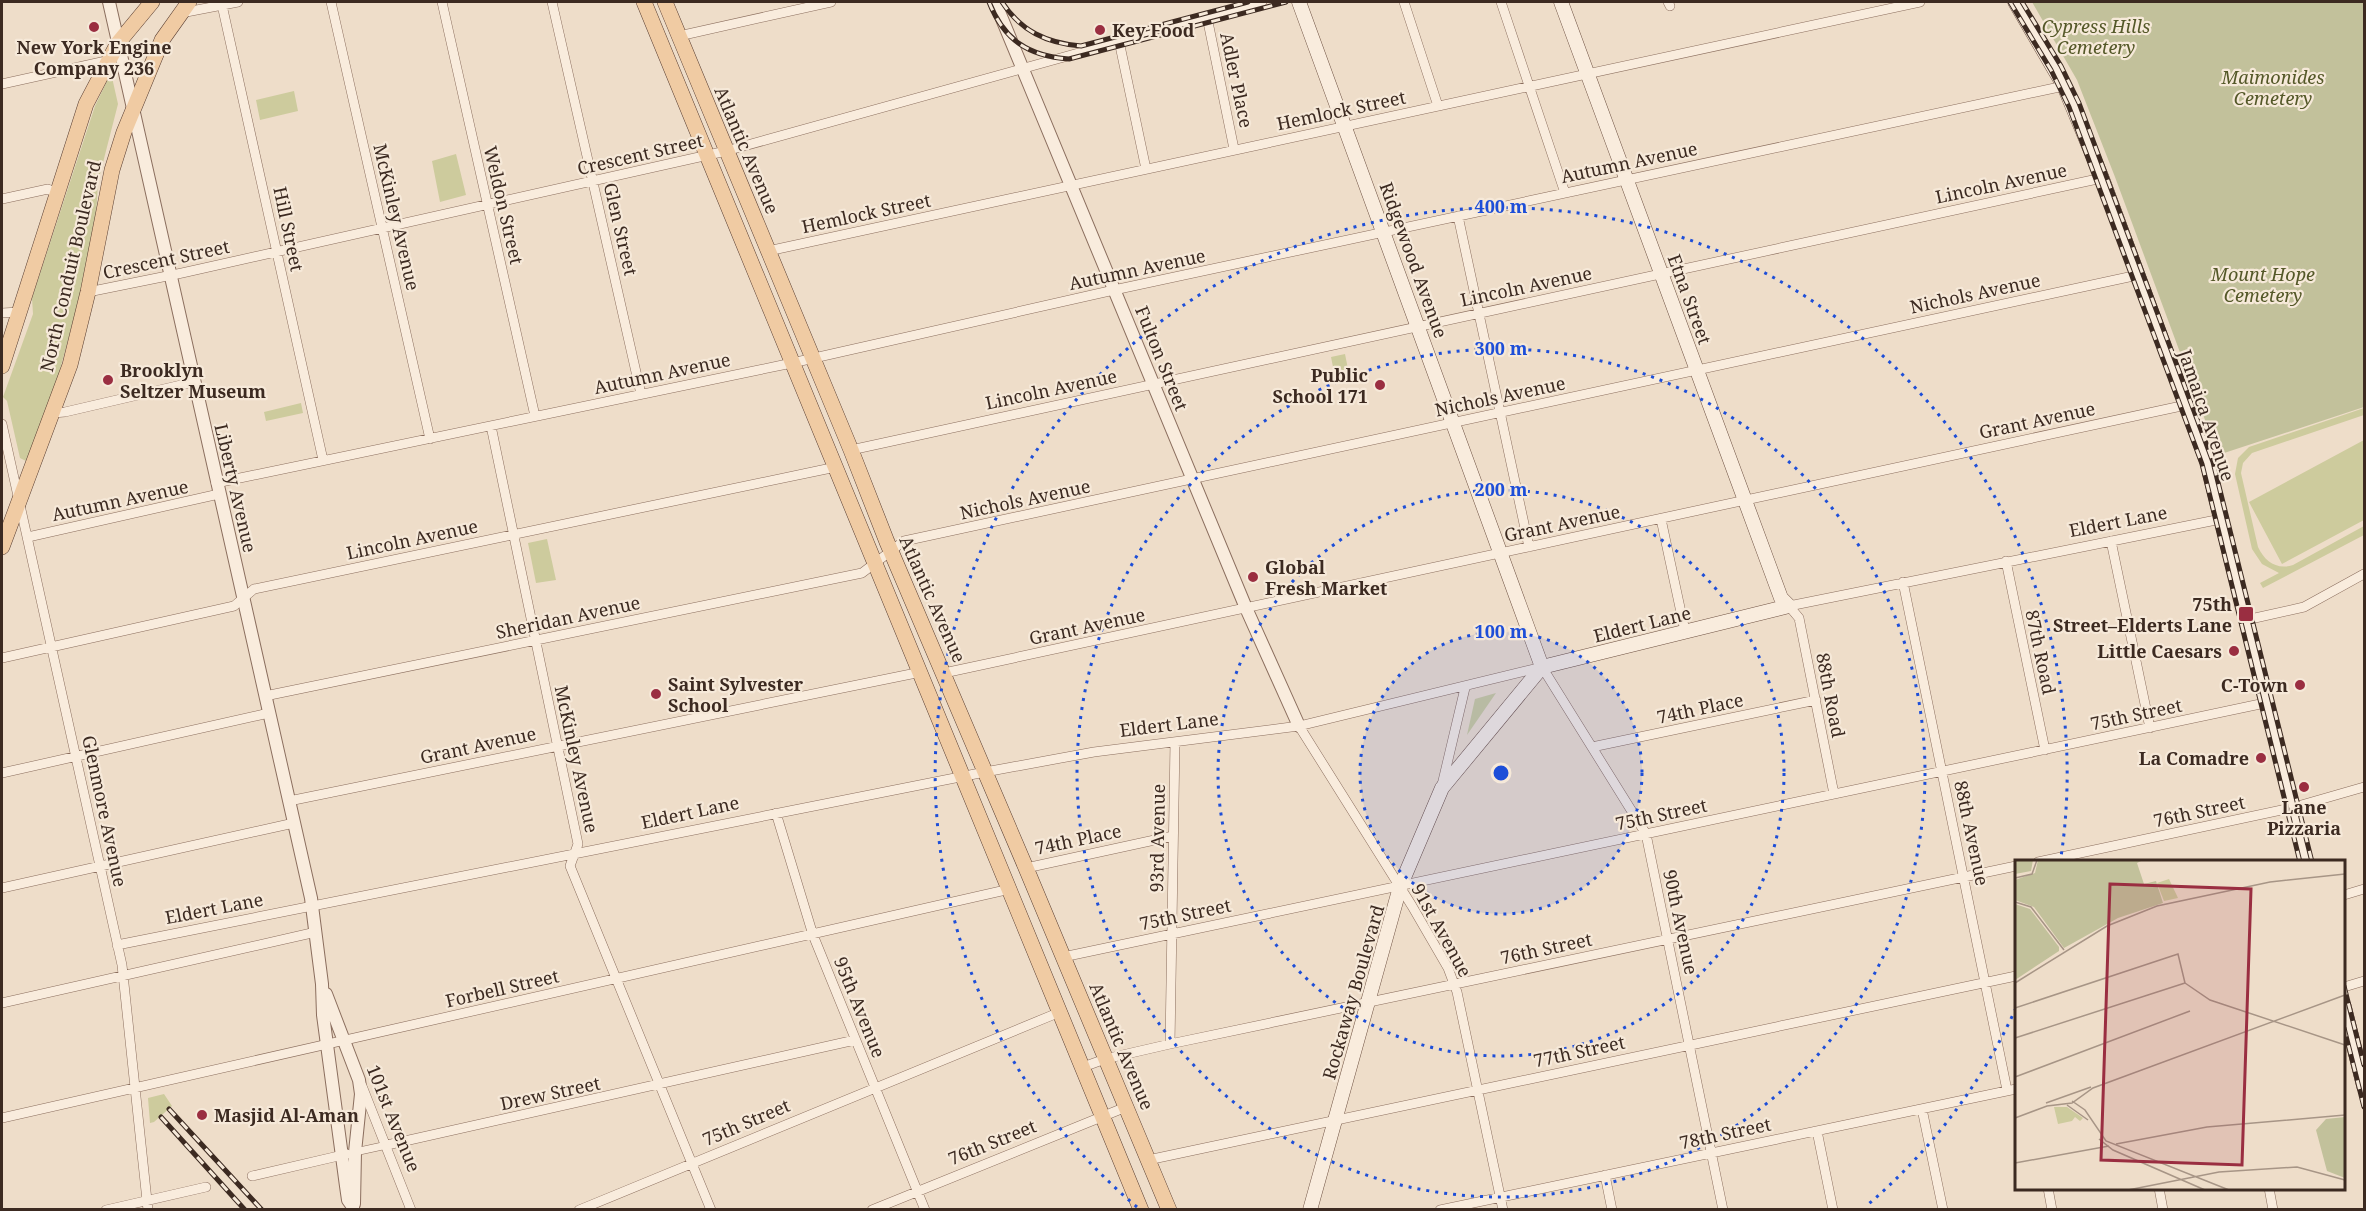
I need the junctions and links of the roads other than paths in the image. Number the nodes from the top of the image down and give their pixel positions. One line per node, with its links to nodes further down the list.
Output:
1 (109, 2): 24 (street, Liberty Avenue)
2 (152, 2): 24 (main road)
3 (189, 2): 20 (main road, North Conduit Boulevard)
4 (238, 2): 19 (street)
5 (332, 2): 47 (street, McKinley Avenue)
6 (442, 2): 45 (street, Weldon Street)
7 (552, 2): 40 (street, Glen Street)
8 (644, 2): 36 (main road)
9 (665, 2): 22 (main road, Atlantic Avenue)
10 (831, 2): 22 (street)
11 (995, 2): 26 (street, Fulton Street)
12 (1262, 2): 21 (street, Crescent Street)
13 (1299, 2): 33 (main road, Ridgewood Avenue)
14 (1404, 2): 31 (street)
15 (1501, 2): 29 (street)
16 (1561, 2): 27 (main road, Etna Street)
17 (1920, 2): 27 (street, Hemlock Street)
18 (2015, 2): 30 (main road, Jamaica Avenue)
19 (222, 5): 20 (street); 49 (street, Hill Street)
20 (178, 14): 32 (main road, North Conduit Boulevard)
21 (1207, 17): 23 (street, Crescent Street); 34 (street, Adler Place)
22 (679, 36): 35 (main road, Atlantic Avenue)
23 (1119, 41): 26 (street, Crescent Street); 37 (street)
24 (118, 43): 25 (main road); 32 (street, Liberty Avenue)
25 (106, 62): 28 (street); 43 (main road)
26 (1022, 67): 35 (street, Crescent Street); 41 (street, Fulton Street)
27 (1588, 74): 29 (street, Hemlock Street); 39 (main road, Etna Street)
28 (2, 84)
29 (1530, 86): 31 (street, Hemlock Street); 42 (street)
30 (2064, 86): 38 (main road, Jamaica Avenue); 39 (street, Autumn Avenue)
31 (1438, 106): 33 (street, Hemlock Street)
32 (132, 110): 53 (street, Liberty Avenue); 55 (main road, North Conduit Boulevard)
33 (1345, 126): 34 (street, Hemlock Street); 48 (main road, Ridgewood Avenue)
34 (1234, 149): 37 (street, Hemlock Street)
35 (726, 151): 36 (street, Crescent Street); 50 (main road, Atlantic Avenue)
36 (707, 155): 40 (street, Crescent Street); 61 (main road)
37 (1146, 169): 41 (street, Hemlock Street)
38 (2102, 178): 51 (street, Lincoln Avenue); 52 (main road, Jamaica Avenue)
39 (1627, 180): 42 (street, Autumn Avenue); 51 (main road, Etna Street)
40 (593, 181): 45 (street, Crescent Street); 66 (street, Glen Street)
41 (1071, 185): 50 (street, Hemlock Street); 54 (street, Fulton Street)
42 (1565, 193): 46 (street, Autumn Avenue)
43 (57, 194): 44 (street); 56 (main road)
44 (2, 199)
45 (487, 204): 47 (street, Crescent Street); 70 (street, Weldon Street)
46 (1458, 216): 48 (street, Autumn Avenue); 58 (street)
47 (382, 228): 49 (street, Crescent Street); 74 (street, McKinley Avenue)
48 (1384, 232): 54 (street, Autumn Avenue); 59 (main road, Ridgewood Avenue)
49 (277, 251): 53 (street, Crescent Street); 76 (street, Hill Street)
50 (768, 251): 60 (main road, Atlantic Avenue)
51 (1661, 274): 58 (street, Lincoln Avenue); 63 (main road, Etna Street)
52 (2138, 274): 63 (street, Nichols Avenue); 67 (main road, Jamaica Avenue)
53 (170, 275): 55 (street, Crescent Street); 64 (street, Liberty Avenue)
54 (1114, 290): 60 (street, Autumn Avenue); 65 (street, Fulton Street)
55 (88, 292): 68 (main road, North Conduit Boulevard)
56 (20, 312): 57 (street); 62 (main road)
57 (2, 313)
58 (1479, 313): 59 (street, Lincoln Avenue); 69 (street)
59 (1419, 326): 65 (street, Lincoln Avenue); 71 (main road, Ridgewood Avenue)
60 (812, 357): 61 (street, Autumn Avenue); 75 (main road, Atlantic Avenue)
61 (792, 363): 66 (street, Autumn Avenue); 77 (main road)
62 (2, 366)
63 (1697, 371): 69 (street, Nichols Avenue); 81 (main road, Etna Street)
64 (194, 382): 68 (street); 79 (street, Liberty Avenue)
65 (1153, 384): 75 (street, Lincoln Avenue); 78 (street, Fulton Street)
66 (641, 394): 70 (street, Autumn Avenue)
67 (2186, 405): 81 (street, Grant Avenue); 83 (main road, Jamaica Avenue)
68 (53, 413): 80 (main road, North Conduit Boulevard)
69 (1500, 413): 71 (street, Nichols Avenue); 88 (street)
70 (535, 416): 73 (street, Autumn Avenue)
71 (1454, 423): 78 (street, Nichols Avenue); 90 (main road, Ridgewood Avenue)
72 (2, 424): 80 (street, Glenmore Avenue)
73 (491, 426): 74 (street, Autumn Avenue); 84 (street, McKinley Avenue)
74 (430, 439): 76 (street, Autumn Avenue)
75 (851, 450): 89 (main road, Atlantic Avenue)
76 (323, 460): 79 (street, Autumn Avenue)
77 (836, 467): 84 (street, Lincoln Avenue); 92 (main road)
78 (1193, 480): 89 (street, Nichols Avenue); 97 (street, Fulton Street)
79 (218, 489): 85 (street, Autumn Avenue); 95 (street, Liberty Avenue)
80 (19, 500): 85 (street, Glenmore Avenue); 87 (main road, North Conduit Boulevard)
81 (1744, 501): 82 (street, Grant Avenue); 96 (main road, Etna Street)
82 (1661, 519): 88 (street, Grant Avenue); 99 (street)
83 (2221, 519): 86 (street, Eldert Lane); 98 (main road, Jamaica Avenue)
84 (514, 534): 95 (street, Lincoln Avenue); 100 (street, McKinley Avenue)
85 (28, 537): 101 (street, Glenmore Avenue)
86 (2111, 541): 91 (street, Eldert Lane); 112 (street)
87 (2, 547)
88 (1529, 547): 90 (street, Grant Avenue)
89 (891, 552): 92 (street, Nichols Avenue); 105 (main road, Atlantic Avenue)
90 (1501, 553): 97 (street, Grant Avenue); 103 (main road, Ridgewood Avenue)
91 (2006, 561): 94 (street, Eldert Lane); 116 (street, 87th Road)
92 (875, 564): 100 (street, Sheridan Avenue); 104 (main road)
93 (2364, 576): 98 (street)
94 (1903, 582): 96 (street, Eldert Lane); 118 (street, 88th Avenue)
95 (242, 598): 101 (street, Lincoln Avenue); 107 (street, Liberty Avenue)
96 (1789, 606): 99 (main road, Eldert Lane); 108 (street, 88th Road)
97 (1246, 608): 105 (street, Grant Avenue); 111 (street, Fulton Street)
98 (2246, 620): 109 (main road, Jamaica Avenue)
99 (1685, 631): 103 (main road, Eldert Lane)
100 (536, 640): 107 (street, Sheridan Avenue); 114 (street, McKinley Avenue)
101 (52, 646): 102 (street, Lincoln Avenue); 117 (street, Glenmore Avenue)
102 (2, 658)
103 (1542, 667): 106 (street, Eldert Lane); 115 (street, 90th Avenue); 123 (main road, Rockaway Boulevard)
104 (921, 672): 114 (street, Grant Avenue); 121 (main road)
105 (944, 673): 119 (main road, Atlantic Avenue)
106 (1465, 688): 111 (street, Eldert Lane); 123 (street, Rockaway Boulevard)
107 (265, 696): 110 (street, Liberty Avenue)
108 (1815, 700): 115 (street, 74th Place); 124 (street, 88th Road)
109 (2265, 703): 112 (street, 75th Street); 126 (main road, Jamaica Avenue)
110 (269, 713): 117 (street); 125 (street, Liberty Avenue)
111 (1299, 726): 113 (street, Eldert Lane); 138 (street, 91st Avenue)
112 (2151, 728): 116 (street, 75th Street)
113 (1175, 742): 119 (street, Eldert Lane); 130 (street, 93rd Avenue)
114 (557, 746): 125 (street, Grant Avenue); 131 (street, McKinley Avenue)
115 (1592, 747): 129 (street, 90th Avenue)
116 (2044, 750): 118 (street, 75th Street)
117 (76, 756): 120 (street); 134 (street, Glenmore Avenue)
118 (1942, 771): 124 (street, 75th Street); 137 (street, 88th Avenue)
119 (985, 772): 121 (street, Eldert Lane); 136 (main road, Atlantic Avenue)
120 (2, 773)
121 (964, 776): 127 (street, Eldert Lane); 141 (main road)
122 (2364, 787): 126 (street, 76th Street)
123 (1442, 788): 138 (main road, Rockaway Boulevard)
124 (1834, 794): 129 (street, 75th Street)
125 (289, 801): 128 (street, Liberty Avenue)
126 (2291, 808): 132 (street, 76th Street); 133 (main road, Jamaica Avenue)
127 (776, 813): 131 (street, Eldert Lane); 146 (street, 95th Avenue)
128 (294, 823): 134 (street); 143 (street, Liberty Avenue)
129 (1646, 834): 138 (street, 75th Street); 147 (street, 90th Avenue)
130 (1173, 836): 136 (street, 74th Place); 145 (street, 93rd Avenue)
131 (574, 854): 143 (street, Eldert Lane); 152 (street, McKinley Avenue)
132 (2043, 860)
133 (2306, 860)
134 (100, 866): 139 (street); 148 (street, Glenmore Avenue)
135 (2015, 866): 137 (street, 76th Street)
136 (1026, 868): 149 (main road, Atlantic Avenue)
137 (1965, 877): 147 (street, 76th Street); 154 (street, 88th Avenue)
138 (1400, 887): 145 (street, 75th Street); 156 (street, 91st Avenue); 158 (main road, Rockaway Boulevard)
139 (2, 888)
140 (2364, 888): 142 (street)
141 (1010, 889): 146 (street, Forbell Street); 160 (main road)
142 (2345, 894)
143 (312, 908): 144 (street, Liberty Avenue); 148 (street, Eldert Lane)
144 (315, 932): 150 (street); 155 (street, Liberty Avenue)
145 (1172, 933): 149 (street, 75th Street); 165 (street, 93rd Avenue)
146 (813, 935): 152 (street, Forbell Street); 162 (street, 95th Avenue)
147 (1667, 939): 156 (street, 76th Street); 166 (street, 90th Avenue)
148 (117, 945): 150 (street, Glenmore Avenue)
149 (1063, 957): 167 (main road, Atlantic Avenue)
150 (122, 976): 159 (street); 173 (street, Glenmore Avenue)
151 (2015, 976): 154 (street, 77th Street)
152 (615, 980): 163 (street, Forbell Street); 171 (street, McKinley Avenue)
153 (2364, 981): 157 (street)
154 (1987, 982): 166 (street, 77th Street); 175 (street, 88th Avenue)
155 (322, 984): 163 (street, Liberty Avenue); 164 (street, Liberty Avenue)
156 (1455, 984): 158 (street, 76th Street); 174 (street, 91st Avenue)
157 (2345, 986)
158 (1369, 1002): 165 (street, 76th Street); 180 (main road, Rockaway Boulevard)
159 (2, 1003)
160 (1060, 1012): 168 (main road); 172 (street, 75th Street)
161 (2345, 1017): 170 (main road)
162 (855, 1040): 171 (street, Drew Street); 172 (street, 95th Avenue)
163 (343, 1041): 164 (street, Forbell Street); 169 (street, 101st Avenue)
164 (328, 1044): 173 (street, Forbell Street); 185 (street, Liberty Avenue)
165 (1170, 1044): 167 (street, 76th Street)
166 (1689, 1045): 174 (street, 77th Street); 184 (street, 90th Avenue)
167 (1105, 1059): 168 (street, 76th Street); 176 (main road, Atlantic Avenue)
168 (1083, 1067): 178 (main road)
169 (359, 1080): 182 (street, 101st Avenue); 183 (street, Liberty Avenue)
170 (2364, 1084)
171 (659, 1085): 182 (street, Drew Street); 187 (street, McKinley Avenue)
172 (874, 1087): 187 (street, 75th Street); 194 (street, 95th Avenue)
173 (134, 1088): 179 (street, Forbell Street); 196 (street, Glenmore Avenue)
174 (1478, 1089): 180 (street, 77th Street); 195 (street, 91st Avenue)
175 (2012, 1090): 177 (street, 78th Street)
176 (1126, 1107): 178 (street, 76th Street); 186 (main road, Atlantic Avenue)
177 (1922, 1108): 181 (street, 78th Street); 212 (street)
178 (1103, 1115): 194 (street, 76th Street); 204 (main road)
179 (2, 1118)
180 (1336, 1119): 186 (street, 77th Street); 206 (main road, Rockaway Boulevard)
181 (1816, 1131): 184 (street, 78th Street); 211 (street)
182 (387, 1145): 183 (street, Drew Street); 199 (street, 101st Avenue)
183 (355, 1152): 185 (street, Drew Street); 197 (street, Liberty Avenue)
184 (1711, 1153): 188 (street, 78th Street); 210 (street, 90th Avenue)
185 (342, 1155): 189 (street, Drew Street); 197 (street, Liberty Avenue)
186 (1148, 1160): 205 (main road, Atlantic Avenue)
187 (691, 1163): 200 (street, 75th Street); 201 (street, McKinley Avenue)
188 (1605, 1175): 195 (street, 78th Street); 209 (street)
189 (252, 1176)
190 (206, 1187): 196 (street)
191 (2048, 1190): 213 (street)
192 (2159, 1190): 214 (street)
193 (2269, 1190): 215 (street)
194 (918, 1191): 202 (street, 76th Street); 203 (street, 95th Avenue)
195 (1500, 1197): 207 (street, 78th Street); 208 (street, 91st Avenue)
196 (147, 1205): 198 (street)
197 (353, 1208)
198 (106, 1209)
199 (411, 1209)
200 (579, 1209)
201 (711, 1209)
202 (872, 1209)
203 (925, 1209)
204 (1141, 1209)
205 (1169, 1209)
206 (1310, 1209)
207 (1440, 1209)
208 (1503, 1209)
209 (1612, 1209)
210 (1723, 1209)
211 (1833, 1209)
212 (1943, 1209)
213 (2052, 1209)
214 (2163, 1209)
215 (2273, 1209)

